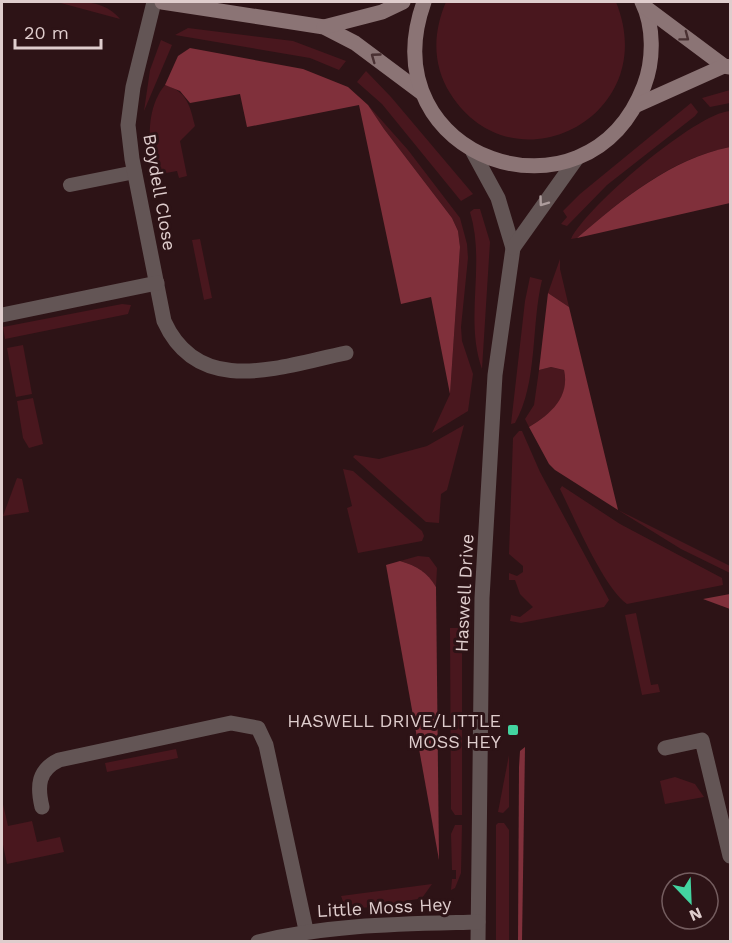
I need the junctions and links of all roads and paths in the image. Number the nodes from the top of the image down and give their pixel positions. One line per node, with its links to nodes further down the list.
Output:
1 (154, 2): 12 (street, Boydell Close)
2 (162, 2): 6 (street)
3 (403, 2): 6 (street)
4 (423, 2): 8 (street)
5 (643, 4): 7 (street, one-way to 7); 9 (street)
6 (324, 27): 8 (street, one-way to 6)
7 (727, 67): 9 (street)
8 (422, 93): 10 (street)
9 (637, 105): 11 (street)
10 (473, 152): 11 (street); 14 (street, Haswell Drive)
11 (577, 158): 14 (street, Haswell Drive, one-way to 14)
12 (135, 172): 13 (lane); 15 (street, Boydell Close)
13 (70, 185)
14 (513, 248): 22 (street, Haswell Drive)
15 (157, 283): 16 (street); 17 (street, Boydell Close)
16 (2, 315)
17 (346, 352)
18 (665, 748): 20 (street)
19 (42, 807): 23 (street)
20 (725, 811): 21 (street)
21 (730, 856)
22 (478, 922): 23 (street, Little Moss Hey); 25 (street, Haswell Drive)
23 (306, 930): 24 (street, Little Moss Hey)
24 (258, 942)
25 (478, 942)

